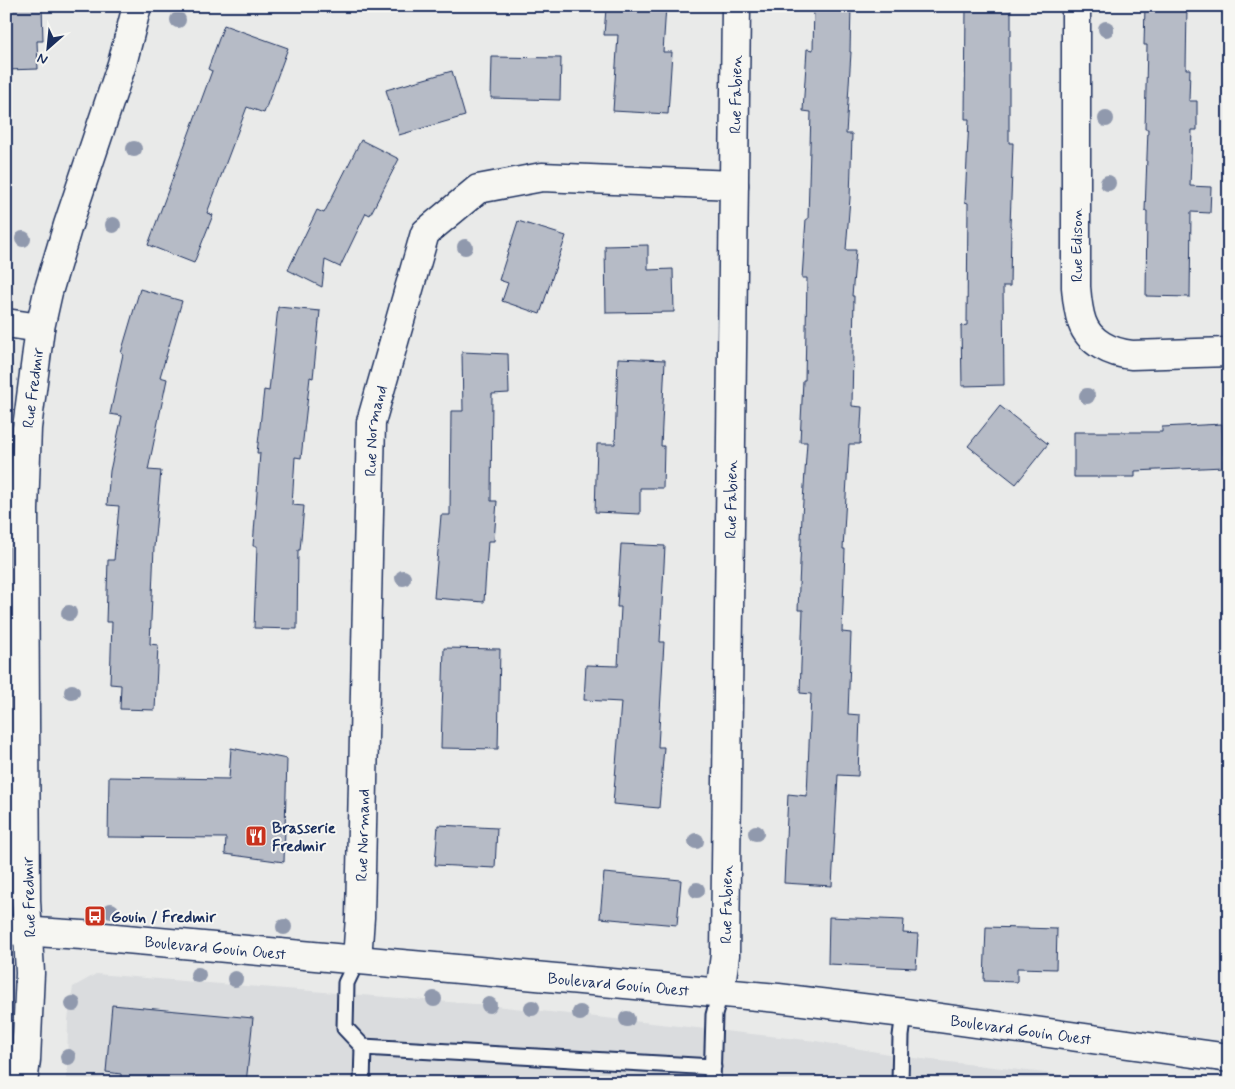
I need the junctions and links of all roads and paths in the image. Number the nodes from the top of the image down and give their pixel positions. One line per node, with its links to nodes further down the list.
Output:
1 (137, 6): 6 (street, Rue Fredmir)
2 (736, 6): 4 (street, Rue Fabien)
3 (1076, 6): 7 (street, Rue Edison)
4 (734, 185): 9 (street, Rue Normand); 10 (street, Rue Fabien)
5 (6, 323): 6 (street)
6 (40, 328): 8 (street, Rue Fredmir)
7 (1229, 352)
8 (17, 930): 9 (street, Boulevard Gouin Ouest); 15 (street, Rue Fredmir)
9 (357, 960): 10 (street, Boulevard Gouin Ouest); 12 (lane)
10 (720, 993): 11 (street, Boulevard Gouin Ouest); 14 (lane)
11 (904, 1013): 13 (street, Boulevard Gouin Ouest); 18 (lane)
12 (363, 1047): 14 (lane); 16 (lane)
13 (1229, 1058)
14 (713, 1067): 17 (lane)
15 (23, 1083)
16 (362, 1083)
17 (712, 1083)
18 (900, 1083)

